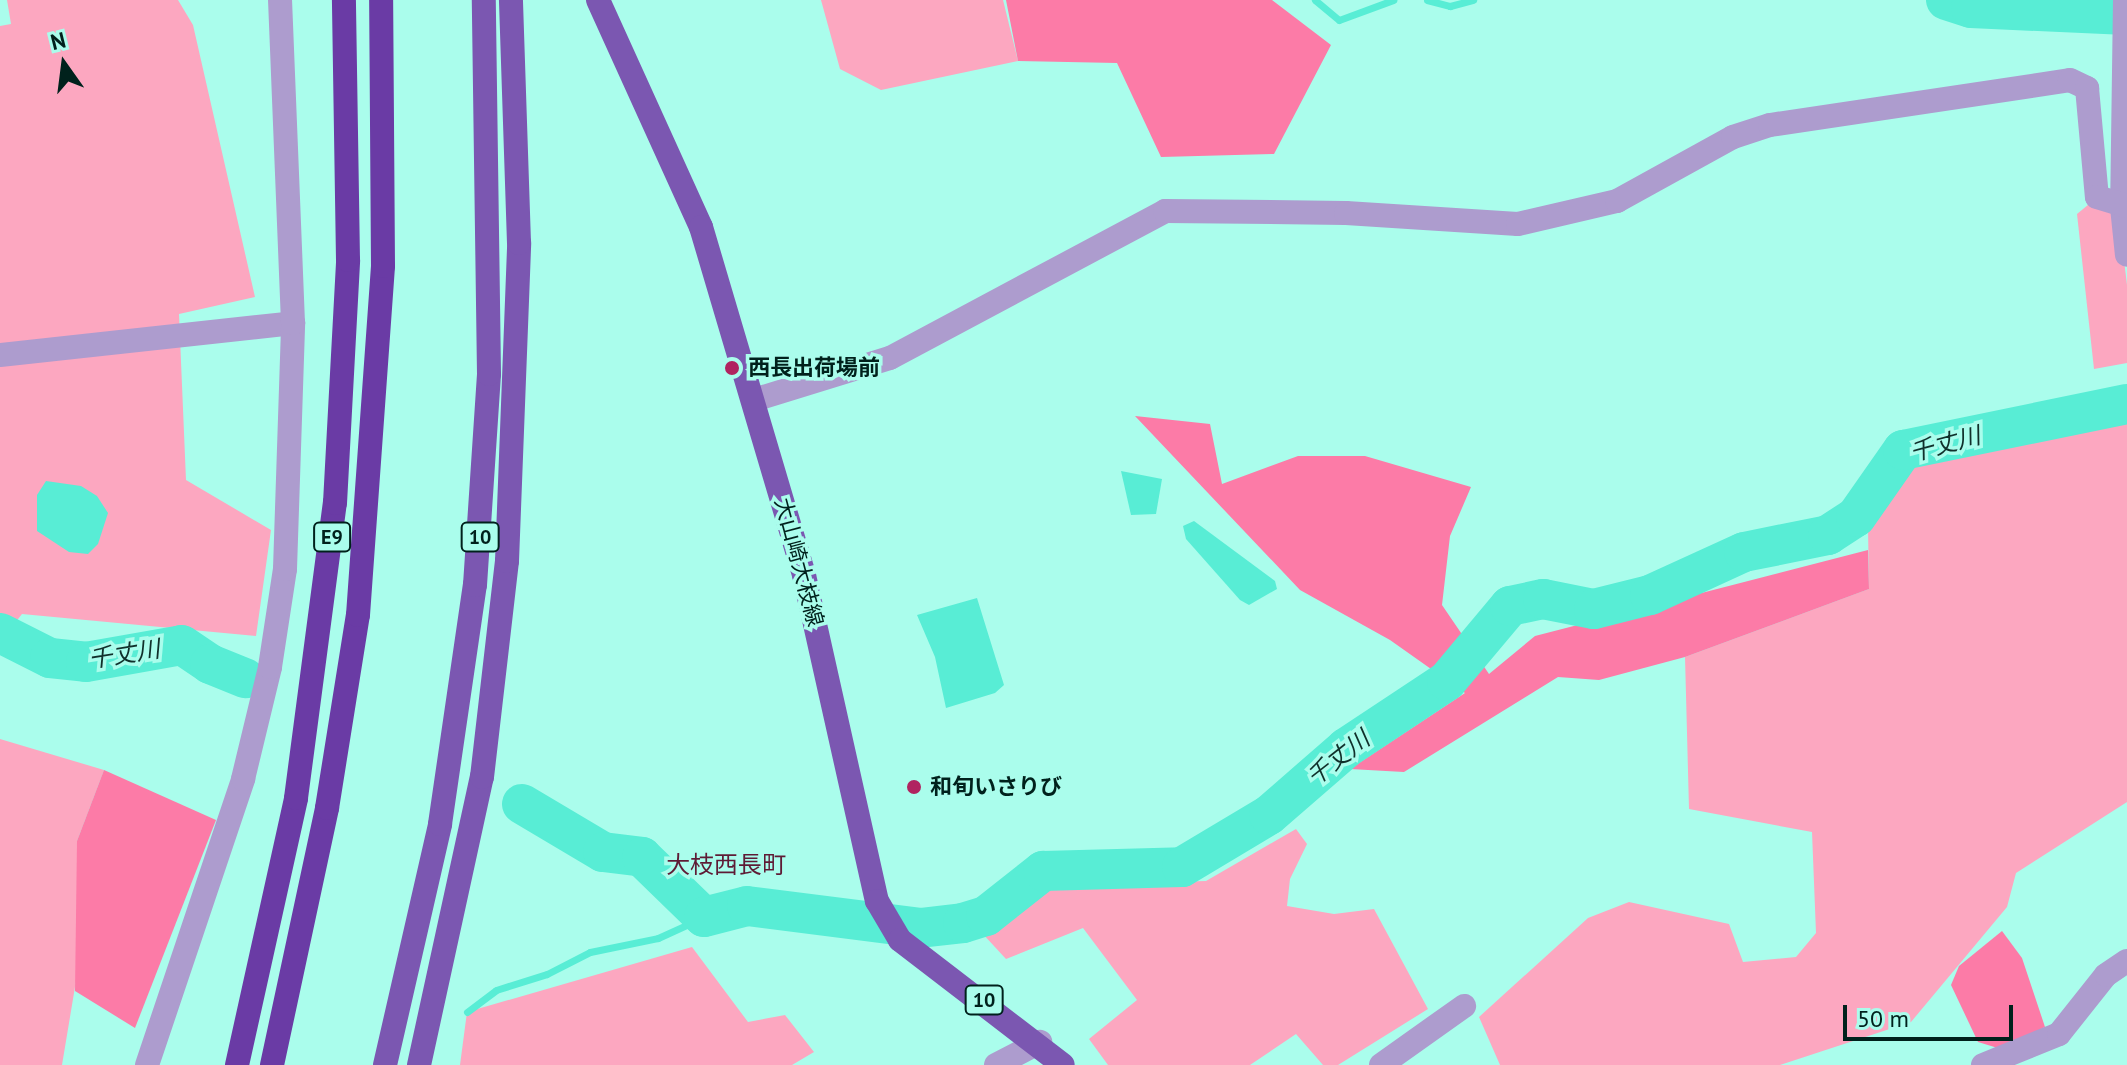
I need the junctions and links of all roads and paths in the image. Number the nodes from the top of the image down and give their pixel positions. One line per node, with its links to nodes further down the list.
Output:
1 (280, 0): 11 (street)
2 (344, 0): 18 (highway, E9)
3 (381, 0): 19 (highway, E9)
4 (484, 0): 20 (main road, 10)
5 (511, 0): 21 (main road, 10)
6 (598, 0): 13 (main road, 大山崎大枝線 / 10)
7 (2125, 1): 8 (street)
8 (2125, 37): 9 (street)
9 (2124, 206): 10 (street); 13 (street)
10 (2127, 255)
11 (293, 323): 12 (street); 17 (street)
12 (0, 355)
13 (754, 400): 16 (main road, 大山崎大枝線 / 10)
14 (2127, 961): 25 (street)
15 (1464, 1006): 24 (street)
16 (1040, 1042): 22 (street); 23 (main road, 大山崎大枝線 / 10)
17 (147, 1065)
18 (237, 1065)
19 (272, 1065)
20 (385, 1065)
21 (419, 1065)
22 (996, 1065)
23 (1063, 1065)
24 (1381, 1065)
25 (1983, 1065)

